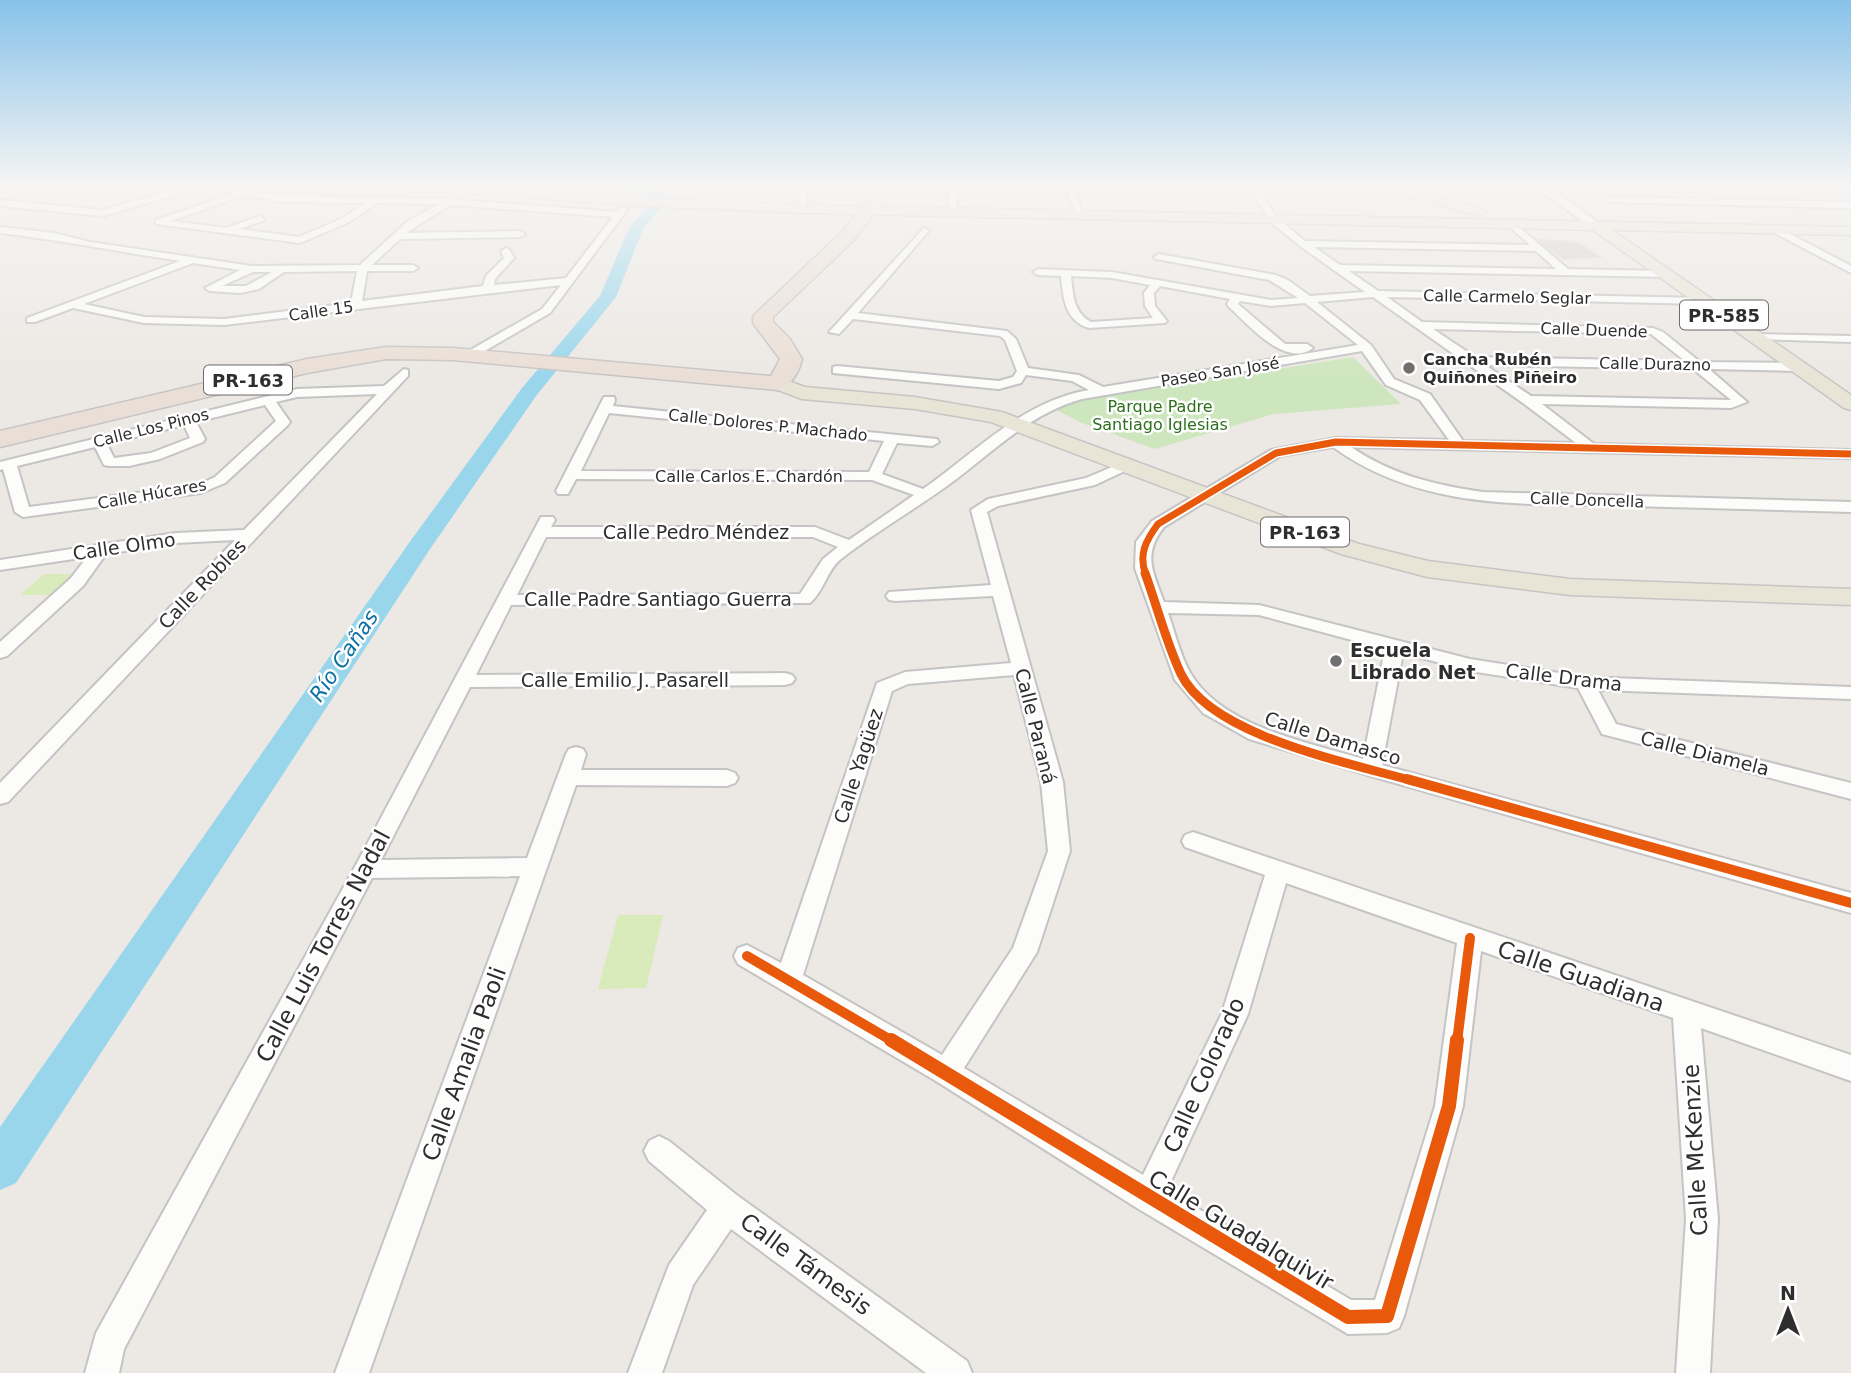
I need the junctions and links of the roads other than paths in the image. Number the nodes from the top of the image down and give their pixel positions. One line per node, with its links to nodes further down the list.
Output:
1 (125, 249): 12 (street)
2 (383, 249): 13 (street)
3 (590, 249): 23 (street)
4 (834, 249): 46 (highway)
5 (908, 249): 32 (street)
6 (1310, 249): 15 (street)
7 (1536, 249): 20 (street)
8 (1630, 249): 22 (main road, PR-585)
9 (1812, 249): 18 (street)
10 (506, 251): 25 (street)
11 (1159, 257): 28 (street)
12 (194, 260): 16 (street); 30 (street)
13 (363, 268): 14 (street); 17 (street); 31 (street)
14 (413, 268)
15 (1338, 268): 20 (street); 26 (street)
16 (252, 269): 17 (street); 17 (street)
17 (280, 270)
18 (1851, 270)
19 (1038, 272): 21 (street, Calle Carmelo Seglar)
20 (1565, 272): 22 (street)
21 (1066, 273): 24 (street, Calle Carmelo Seglar); 24 (street)
22 (1665, 274): 29 (main road, PR-585)
23 (569, 281): 25 (street, Calle 15); 39 (street)
24 (1157, 283): 27 (street, Calle Carmelo Seglar)
25 (488, 289): 31 (street, Calle 15)
26 (1376, 294): 28 (street, Calle Carmelo Seglar); 29 (street, Calle Carmelo Seglar); 34 (street)
27 (1237, 298): 28 (street, Calle Carmelo Seglar); 38 (street)
28 (1309, 301): 38 (street)
29 (1704, 301): 36 (main road, PR-585)
30 (73, 305): 31 (street, Calle 15); 33 (street)
31 (356, 306)
32 (850, 315): 35 (street); 45 (street)
33 (31, 320)
34 (1420, 325): 40 (street); 41 (street, Calle Duende)
35 (835, 331)
36 (1755, 337): 37 (street); 42 (main road, PR-585)
37 (1851, 339)
38 (1363, 344): 48 (street, Paseo San José); 62 (street)
39 (471, 355): 46 (highway, PR-163); 53 (highway, PR-163)
40 (1472, 360): 41 (street, Calle Durazno); 51 (street)
41 (1697, 364): 42 (street, Calle Durazno); 51 (street, Calle Duende)
42 (1797, 366): 52 (main road, PR-585)
43 (837, 370): 45 (street)
44 (404, 373): 47 (street, Calle Robles)
45 (1020, 376): 48 (street); 49 (street)
46 (777, 383): 54 (main road, PR-163); 54 (main road, PR-163)
47 (387, 390): 50 (street, Calle Los Pinos); 74 (street, Calle Robles)
48 (1103, 391): 49 (street, Paseo San José)
49 (1080, 395): 54 (street, Paseo San José)
50 (268, 400): 55 (street, Calle Los Pinos); 66 (street, Calle Húcares)
51 (1528, 400): 63 (street)
52 (1851, 404)
53 (130, 408): 56 (street); 58 (highway, PR-163)
54 (1027, 418): 65 (main road, PR-163); 71 (street, Calle Padre Santiago Guerra)
55 (188, 419): 56 (street, Calle Los Pinos); 59 (street)
56 (141, 430): 59 (street, Calle Los Pinos)
57 (893, 437): 60 (street, Calle Dolores P. Machado); 67 (street, Calle Dolores P. Machado); 68 (street)
58 (0, 439)
59 (99, 441): 66 (street, Calle Los Pinos)
60 (932, 442)
61 (1336, 442): 62 (street, Calle Damasco); 69 (street, Calle Damasco); 72 (street, Calle Doncella)
62 (1458, 443): 63 (street, Calle Damasco)
63 (1588, 447): 64 (street, Calle Damasco)
64 (1851, 454)
65 (1125, 456): 69 (main road, PR-163); 79 (street, Calle Paraná)
66 (4, 465)
67 (571, 475): 68 (street, Calle Carlos E. Chardón); 70 (street)
68 (874, 476): 71 (street, Calle Carlos E. Chardón)
69 (1211, 489): 78 (main road, PR-163); 81 (main road, PR-163); 83 (street, Calle Damasco)
70 (563, 491)
71 (924, 494): 75 (street, Calle Padre Santiago Guerra)
72 (1851, 507)
73 (543, 526): 75 (street, Calle Pedro Méndez); 82 (street, Calle Luis Torres Nadal)
74 (249, 535): 76 (street, Calle Olmo); 94 (street, Calle Robles)
75 (850, 546): 82 (street, Calle Padre Santiago Guerra)
76 (100, 550): 77 (street, Calle Olmo); 85 (street)
77 (0, 565)
78 (1851, 579)
79 (1000, 590): 80 (street); 86 (street, Calle Paraná)
80 (895, 596)
81 (1851, 597)
82 (505, 600): 88 (street, Calle Luis Torres Nadal)
83 (1157, 607): 84 (street, Calle Drama); 91 (street, Calle Damasco)
84 (1395, 646): 89 (street, Calle Drama); 91 (street)
85 (0, 652)
86 (1022, 668): 102 (street, Calle Yagüez); 105 (street, Calle Paraná)
87 (785, 679): 88 (street, Calle Emilio J. Pasarell)
88 (465, 681): 97 (street, Calle Luis Torres Nadal)
89 (1585, 683): 90 (street, Calle Drama); 93 (street, Calle Diamela)
90 (1851, 693)
91 (1371, 769): 99 (street, Calle Damasco)
92 (727, 778): 96 (street, Calle Amalia Paoli)
93 (1851, 791)
94 (0, 796)
95 (1193, 841): 98 (street, Calle Guadiana)
96 (536, 867): 97 (street); 111 (street, Calle Amalia Paoli)
97 (365, 869): 110 (street, Calle Luis Torres Nadal)
98 (1278, 871): 100 (street, Calle Guadiana); 107 (street, Calle Colorado)
99 (1851, 903)
100 (1470, 938): 103 (street, Calle Guadiana); 107 (street, Calle Guadalquivir)
101 (747, 956): 102 (street, Calle Guadalquivir)
102 (789, 979): 105 (street, Calle Guadalquivir)
103 (1686, 1012): 104 (street, Calle Guadiana); 113 (street, Calle McKenzie)
104 (1851, 1068)
105 (946, 1073): 107 (street, Calle Guadalquivir)
106 (659, 1151): 108 (street, Calle Támesis)
107 (1148, 1197)
108 (727, 1207): 109 (street, Calle Támesis); 112 (street)
109 (945, 1370)
110 (102, 1373)
111 (352, 1373)
112 (645, 1373)
113 (1693, 1373)

